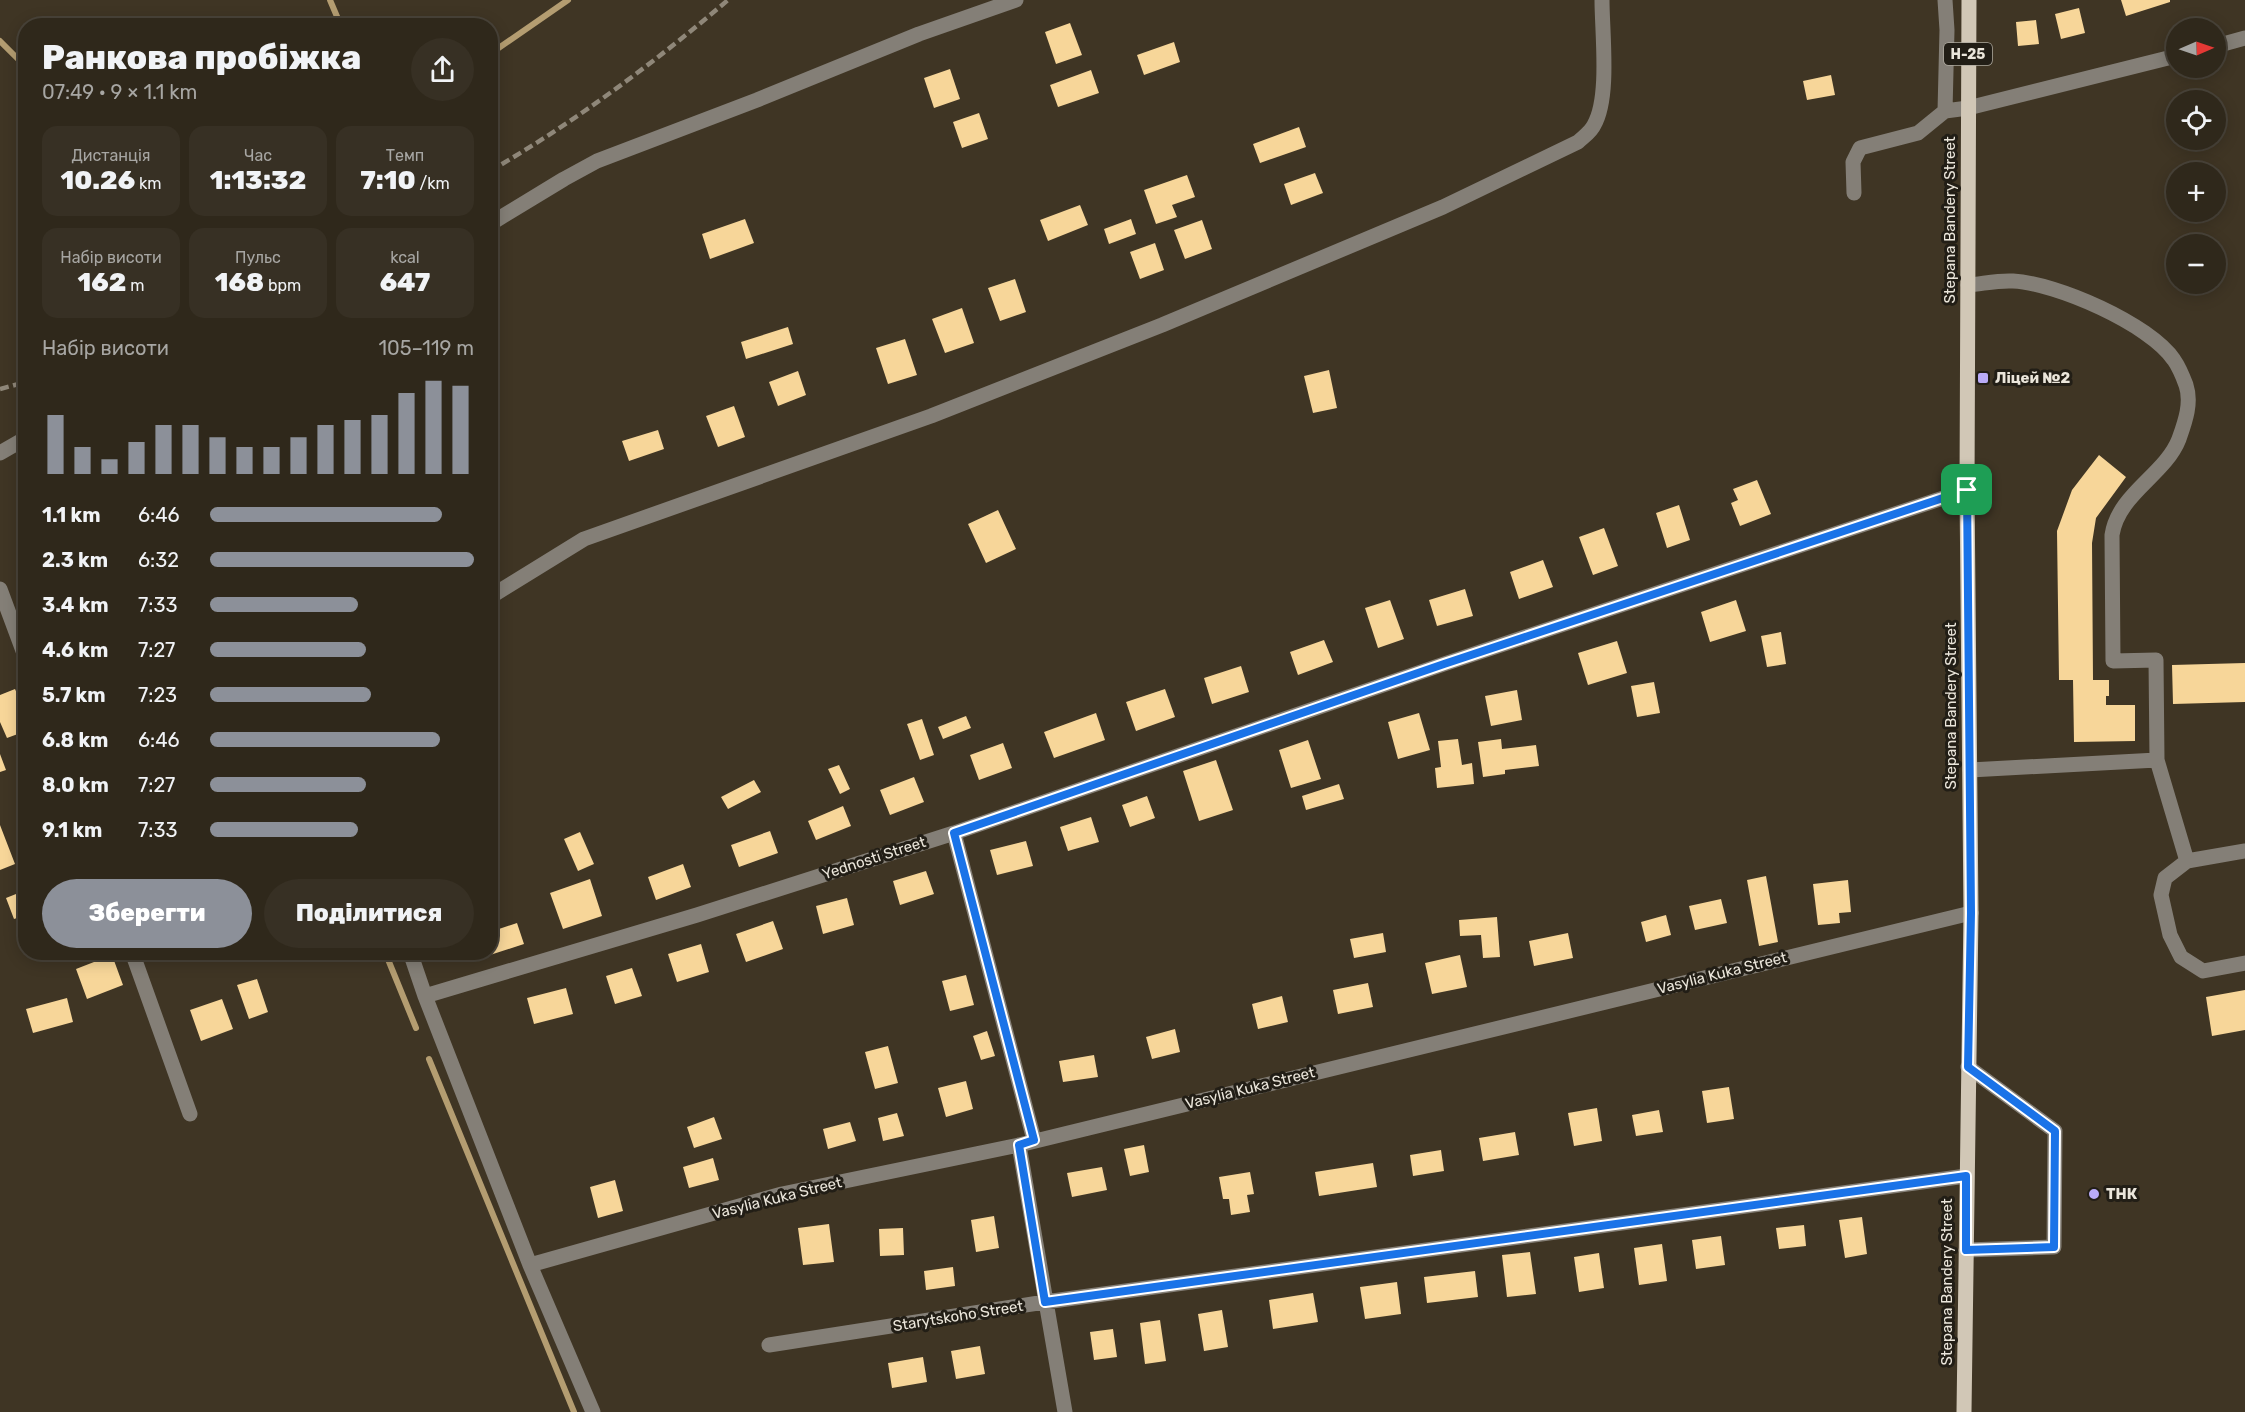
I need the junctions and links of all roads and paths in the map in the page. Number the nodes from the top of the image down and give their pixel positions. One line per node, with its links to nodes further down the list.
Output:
1 (1016, 0): 11 (street)
2 (1602, 0): 17 (street)
3 (1945, 0): 9 (street)
4 (1969, 0): 8 (main road, Stepana Bandery Street / Н-25)
5 (2245, 39): 6 (street)
6 (2226, 44)
7 (2166, 58): 8 (street)
8 (1968, 108): 9 (street); 12 (main road, Stepana Bandery Street / Н-25)
9 (1945, 111): 10 (street)
10 (1854, 193)
11 (498, 219)
12 (1968, 285): 15 (main road, Stepana Bandery Street / Н-25); 19 (street)
13 (18, 443): 14 (street)
14 (0, 453)
15 (1967, 490): 20 (main road, Stepana Bandery Street / Н-25); 21 (street, Yednosti Street)
16 (0, 589): 18 (street)
17 (498, 592)
18 (18, 637)
19 (2157, 760): 20 (street); 23 (street)
20 (1970, 770): 24 (main road, Stepana Bandery Street / Н-25)
21 (954, 833): 28 (street, Yednosti Street); 31 (street)
22 (2245, 851): 23 (street)
23 (2187, 861): 27 (street)
24 (1971, 913): 29 (main road, Stepana Bandery Street / Н-25); 31 (street, Vasylia Kuka Street)
25 (135, 960): 30 (street)
26 (413, 960): 28 (street)
27 (2245, 963)
28 (424, 996): 34 (street)
29 (1968, 1067): 32 (main road, Stepana Bandery Street / Н-25); 33 (street)
30 (190, 1114)
31 (1026, 1143): 34 (street, Vasylia Kuka Street); 35 (street)
32 (1966, 1176): 33 (main road, Stepana Bandery Street / Н-25); 35 (street, Starytskoho Street)
33 (1966, 1250): 39 (main road, Stepana Bandery Street / Н-25)
34 (530, 1265): 37 (street)
35 (1045, 1302): 36 (street, Starytskoho Street); 38 (street)
36 (769, 1345)
37 (593, 1412)
38 (1065, 1412)
39 (1964, 1412)

